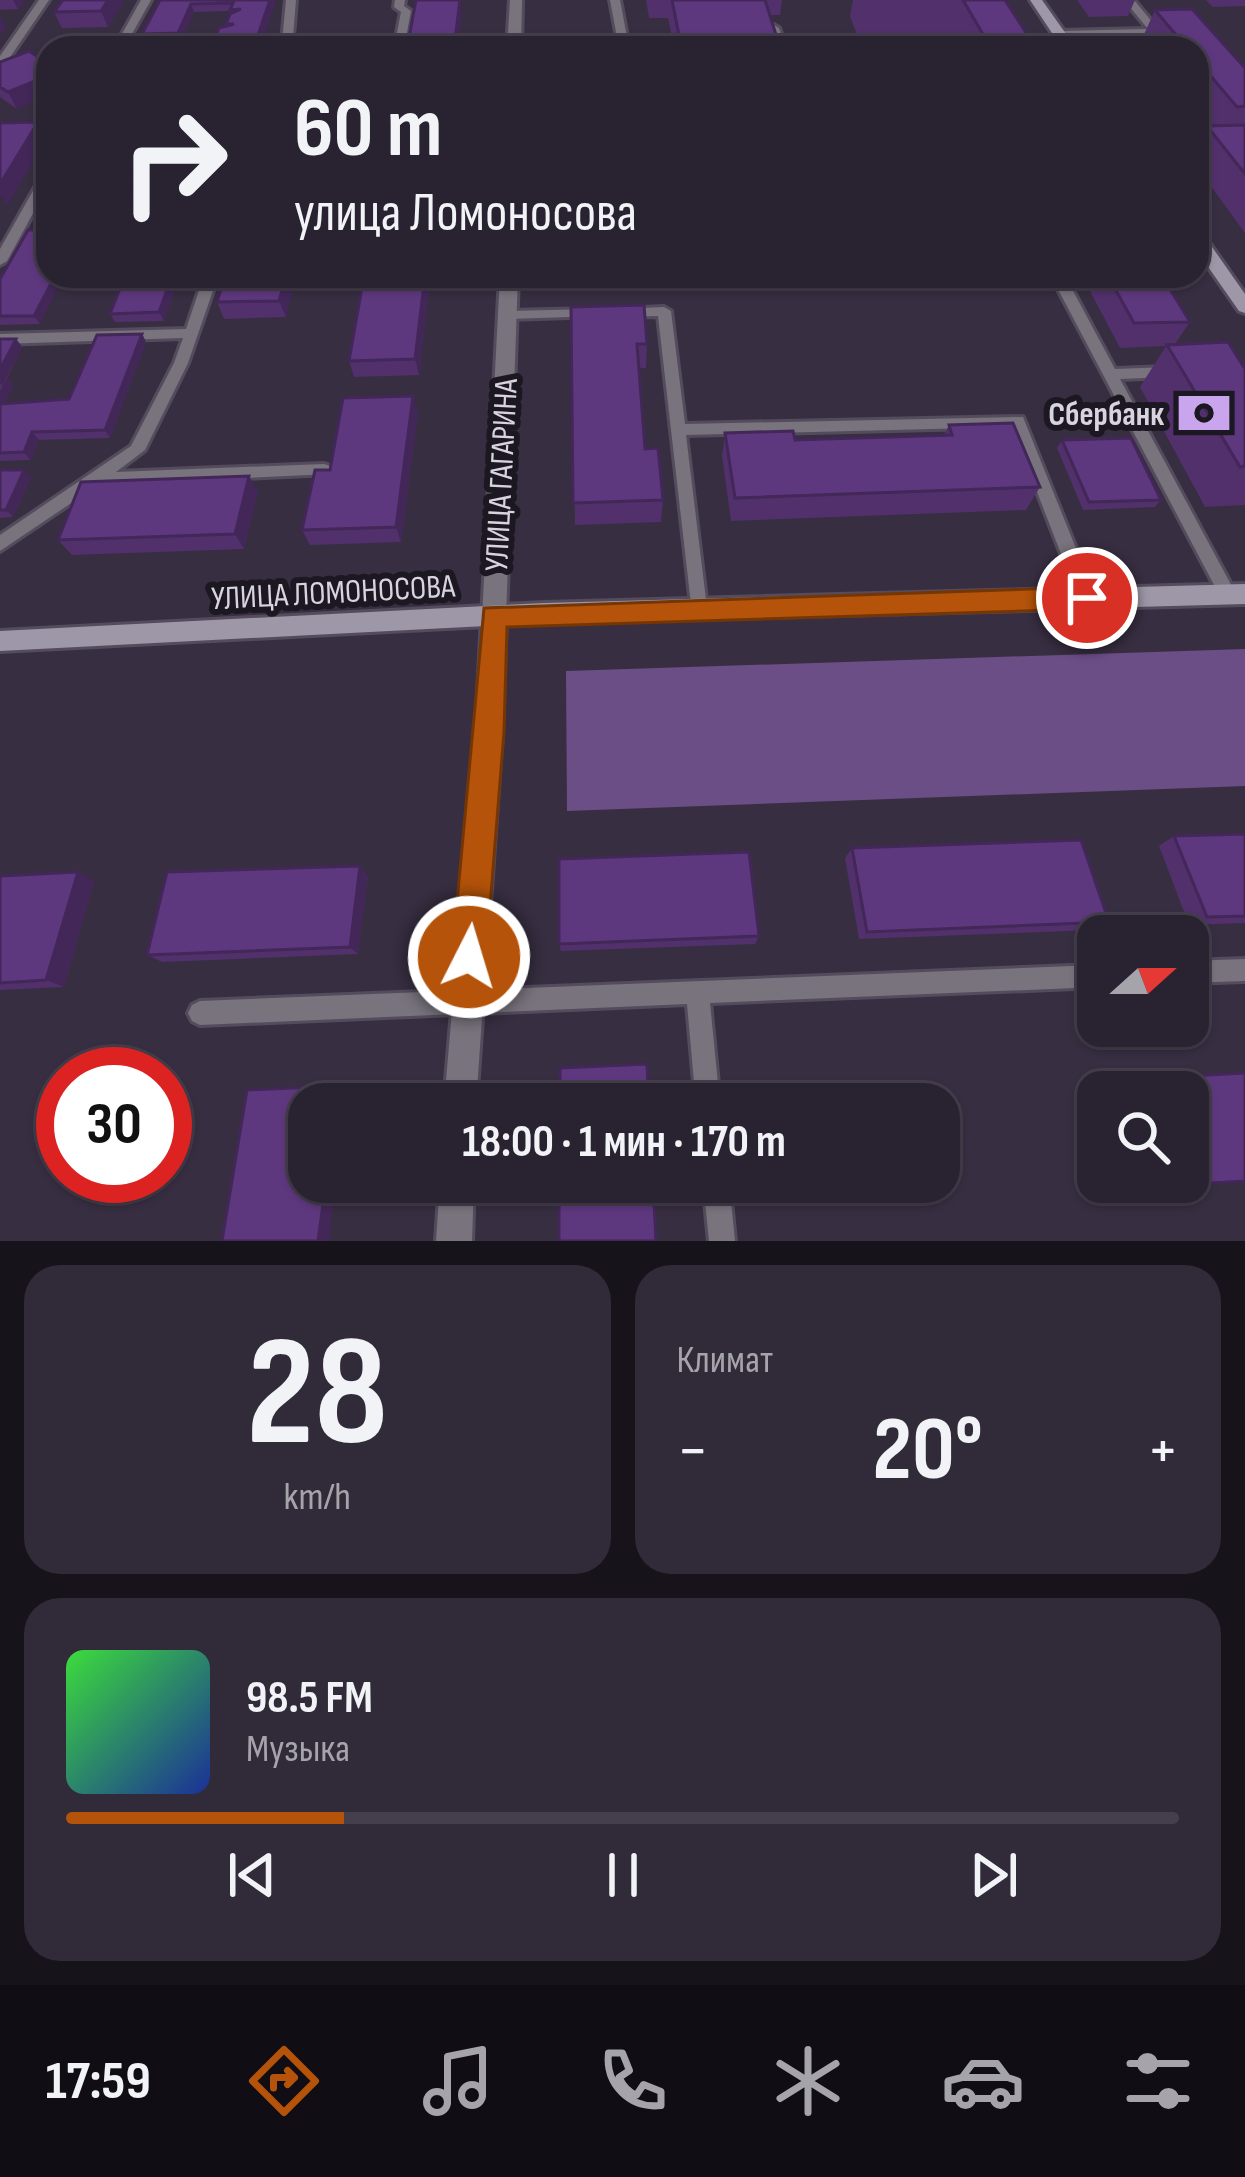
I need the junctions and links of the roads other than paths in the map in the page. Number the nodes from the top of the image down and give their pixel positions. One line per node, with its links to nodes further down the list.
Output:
1 (44, 0): 19 (lane)
2 (146, 0): 13 (lane)
3 (291, 0): 14 (lane)
4 (400, 0): 15 (lane)
5 (515, 0): 16 (street)
6 (616, 0): 17 (lane)
7 (1036, 0): 12 (main road)
8 (1130, 0): 10 (lane)
9 (774, 28): 18 (lane)
10 (1155, 32): 11 (lane); 12 (lane)
11 (1174, 32)
12 (1059, 34)
13 (126, 36)
14 (289, 36)
15 (401, 36)
16 (514, 36)
17 (622, 36)
18 (777, 36)
19 (0, 64)
20 (36, 196): 22 (lane)
21 (36, 218): 22 (lane)
22 (23, 219): 24 (lane)
23 (1209, 255): 28 (main road)
24 (0, 261)
25 (207, 288): 30 (lane)
26 (509, 288): 29 (street, УЛИЦА ГАГАРИНА)
27 (1064, 288): 33 (lane)
28 (1245, 307)
29 (508, 314): 34 (lane); 41 (street, УЛИЦА ГАГАРИНА)
30 (191, 333): 31 (lane); 36 (lane)
31 (0, 339)
32 (1196, 371): 33 (lane)
33 (1110, 374): 38 (lane)
34 (679, 430): 39 (lane); 40 (lane)
35 (324, 470): 36 (lane)
36 (95, 479): 37 (lane)
37 (0, 544)
38 (1236, 594): 39 (main road, УЛИЦА ЛОМОНОСОВА)
39 (1087, 598): 40 (main road, УЛИЦА ЛОМОНОСОВА)
40 (698, 608): 41 (main road, УЛИЦА ЛОМОНОСОВА)
41 (494, 616): 42 (main road, УЛИЦА ЛОМОНОСОВА); 47 (street, УЛИЦА ГАГАРИНА)
42 (0, 641)
43 (1245, 970): 44 (lane)
44 (1209, 971)
45 (1077, 977): 46 (lane)
46 (697, 992): 47 (lane); 50 (lane)
47 (465, 1002): 48 (lane); 49 (street, УЛИЦА ГАГАРИНА)
48 (200, 1013)
49 (461, 1083)
50 (706, 1083)
51 (456, 1203): 53 (street)
52 (718, 1203): 54 (lane)
53 (454, 1241)
54 (722, 1241)

